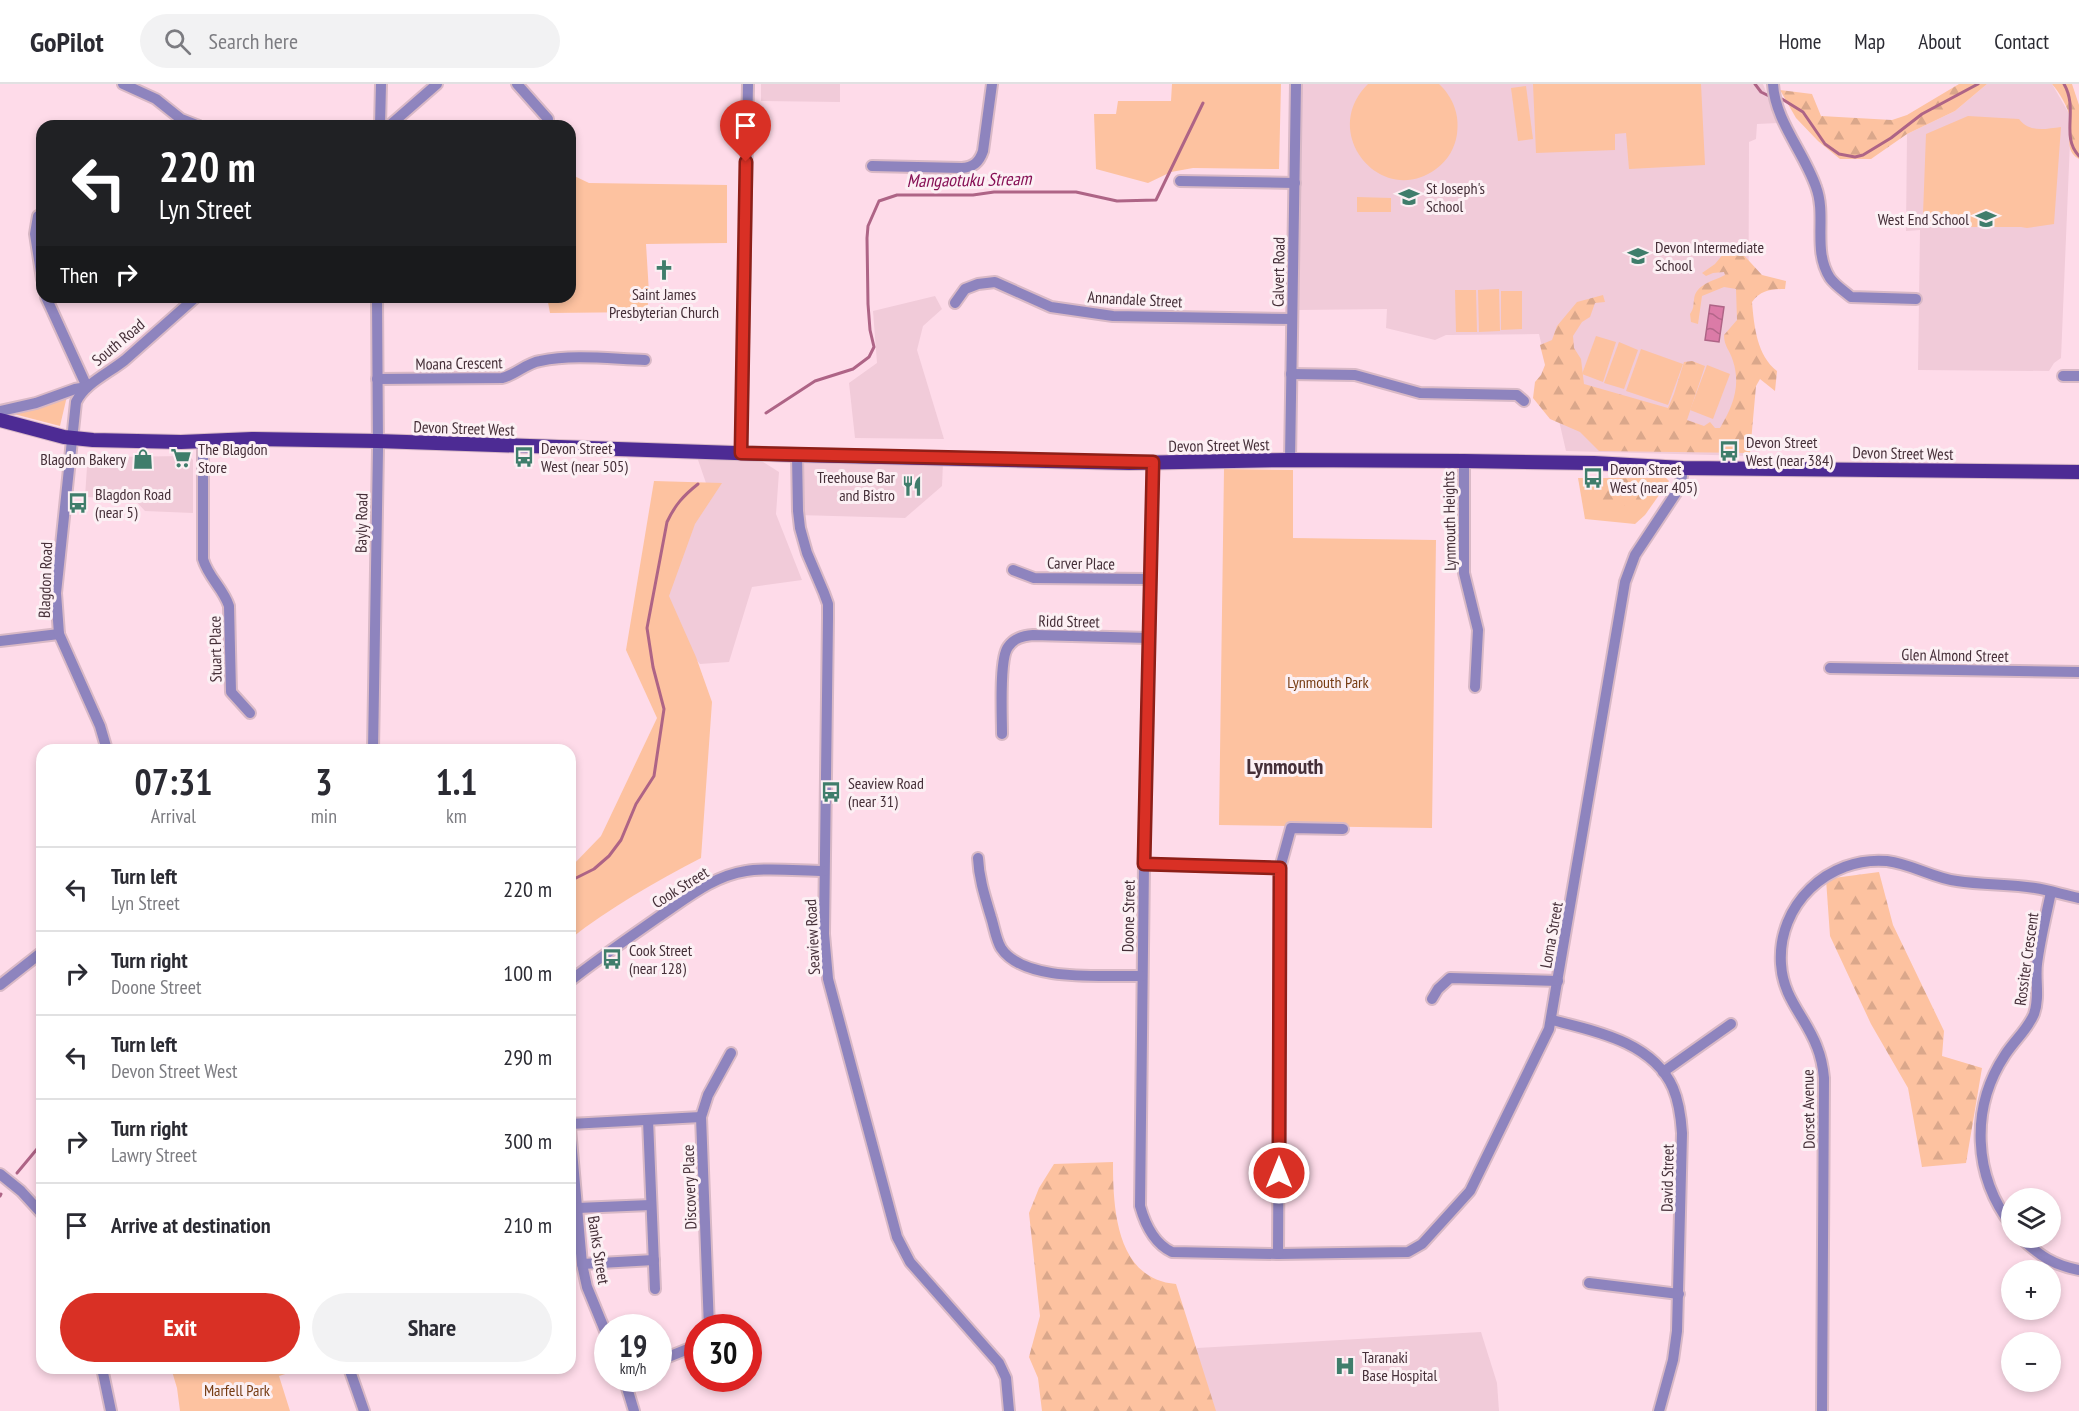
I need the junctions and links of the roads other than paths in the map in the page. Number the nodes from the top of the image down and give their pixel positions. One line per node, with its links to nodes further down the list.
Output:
1 (123, 84): 10 (street)
2 (381, 84): 11 (street)
3 (437, 84): 12 (street)
4 (517, 84): 9 (street)
5 (748, 84): 34 (street)
6 (992, 84): 13 (street)
7 (1296, 84): 15 (street, Calvert Road)
8 (1773, 84): 16 (street)
9 (548, 119)
10 (185, 120)
11 (380, 120)
12 (396, 120)
13 (872, 166)
14 (1180, 181): 15 (street)
15 (1295, 183): 21 (street, Calvert Road)
16 (1916, 299)
17 (49, 303): 27 (street)
18 (189, 303): 27 (street, South Road)
19 (377, 303): 26 (street, Bayly Road)
20 (955, 303): 21 (street, Annandale Street)
21 (1292, 319): 23 (street, Calvert Road)
22 (645, 360): 26 (street, Moana Crescent)
23 (1292, 374): 28 (street); 36 (street, Calvert Road)
24 (2063, 376): 25 (street)
25 (2079, 376)
26 (377, 379): 33 (street, Bayly Road)
27 (87, 387): 29 (street, South Road); 31 (street, South Road)
28 (1524, 401)
29 (0, 411)
30 (0, 420): 31 (main road)
31 (72, 438): 32 (main road, Devon Street West); 43 (street, Blagdon Road)
32 (203, 441): 33 (main road, Devon Street West); 49 (street, Stuart Place)
33 (377, 441): 34 (main road, Devon Street West); 52 (street, Bayly Road)
34 (741, 453): 35 (main road, Devon Street West)
35 (797, 455): 38 (main road, Devon Street West); 57 (street, Seaview Road)
36 (1290, 460): 37 (main road, Devon Street West); 38 (main road, Devon Street West)
37 (1464, 461): 39 (main road, Devon Street West); 48 (street, Lynmouth Heights)
38 (1153, 462): 42 (street, Doone Street)
39 (1683, 468): 40 (main road, Devon Street West); 63 (street, Lorna Street)
40 (2079, 472)
41 (1013, 570): 42 (street, Carver Place)
42 (1149, 579): 44 (street, Doone Street)
43 (60, 634): 45 (street); 51 (street, Blagdon Road)
44 (1149, 638): 50 (street, Ridd Street); 55 (street, Doone Street)
45 (0, 641)
46 (1830, 668): 47 (street, Glen Almond Street)
47 (2079, 672)
48 (1475, 687)
49 (250, 713)
50 (1002, 734)
51 (105, 744)
52 (373, 744)
53 (1343, 829): 56 (street)
54 (978, 858): 62 (street)
55 (1144, 864): 56 (street); 62 (street, Doone Street)
56 (1280, 868): 80 (street)
57 (824, 871): 61 (street, Cook Street); 95 (street, Seaview Road)
58 (2051, 892): 59 (street, Dorset Avenue); 78 (street, Rossiter Crescent); 97 (street, Dorset Avenue)
59 (2079, 898)
60 (36, 957): 64 (street)
61 (576, 976)
62 (1142, 976): 80 (street, Doone Street)
63 (1558, 981): 65 (street); 66 (street, Lorna Street)
64 (0, 985)
65 (1432, 999)
66 (1552, 1020): 69 (street, David Street); 80 (street, Lorna Street)
67 (1731, 1023): 69 (street)
68 (731, 1053): 70 (street, Discovery Place)
69 (1663, 1072): 86 (street, David Street)
70 (701, 1117): 71 (street, Banks Street); 88 (street, Discovery Place)
71 (648, 1120): 72 (street, Banks Street); 75 (street)
72 (576, 1126)
73 (0, 1174): 76 (street)
74 (576, 1196): 77 (street, Banks Street)
75 (651, 1205): 77 (street); 81 (street)
76 (36, 1207)
77 (577, 1208): 82 (street, Banks Street)
78 (2001, 1210)
79 (2033, 1248): 83 (street)
80 (1278, 1254)
81 (654, 1260): 82 (street); 85 (street)
82 (582, 1264): 87 (street, Banks Street)
83 (2079, 1270)
84 (1589, 1283): 86 (street)
85 (655, 1289)
86 (1679, 1294): 96 (street, David Street)
87 (598, 1314)
88 (708, 1314)
89 (103, 1374): 92 (street)
90 (351, 1374): 93 (street)
91 (628, 1392): 94 (street)
92 (111, 1411)
93 (364, 1411)
94 (634, 1411)
95 (1010, 1411)
96 (1659, 1411)
97 (1822, 1411)

